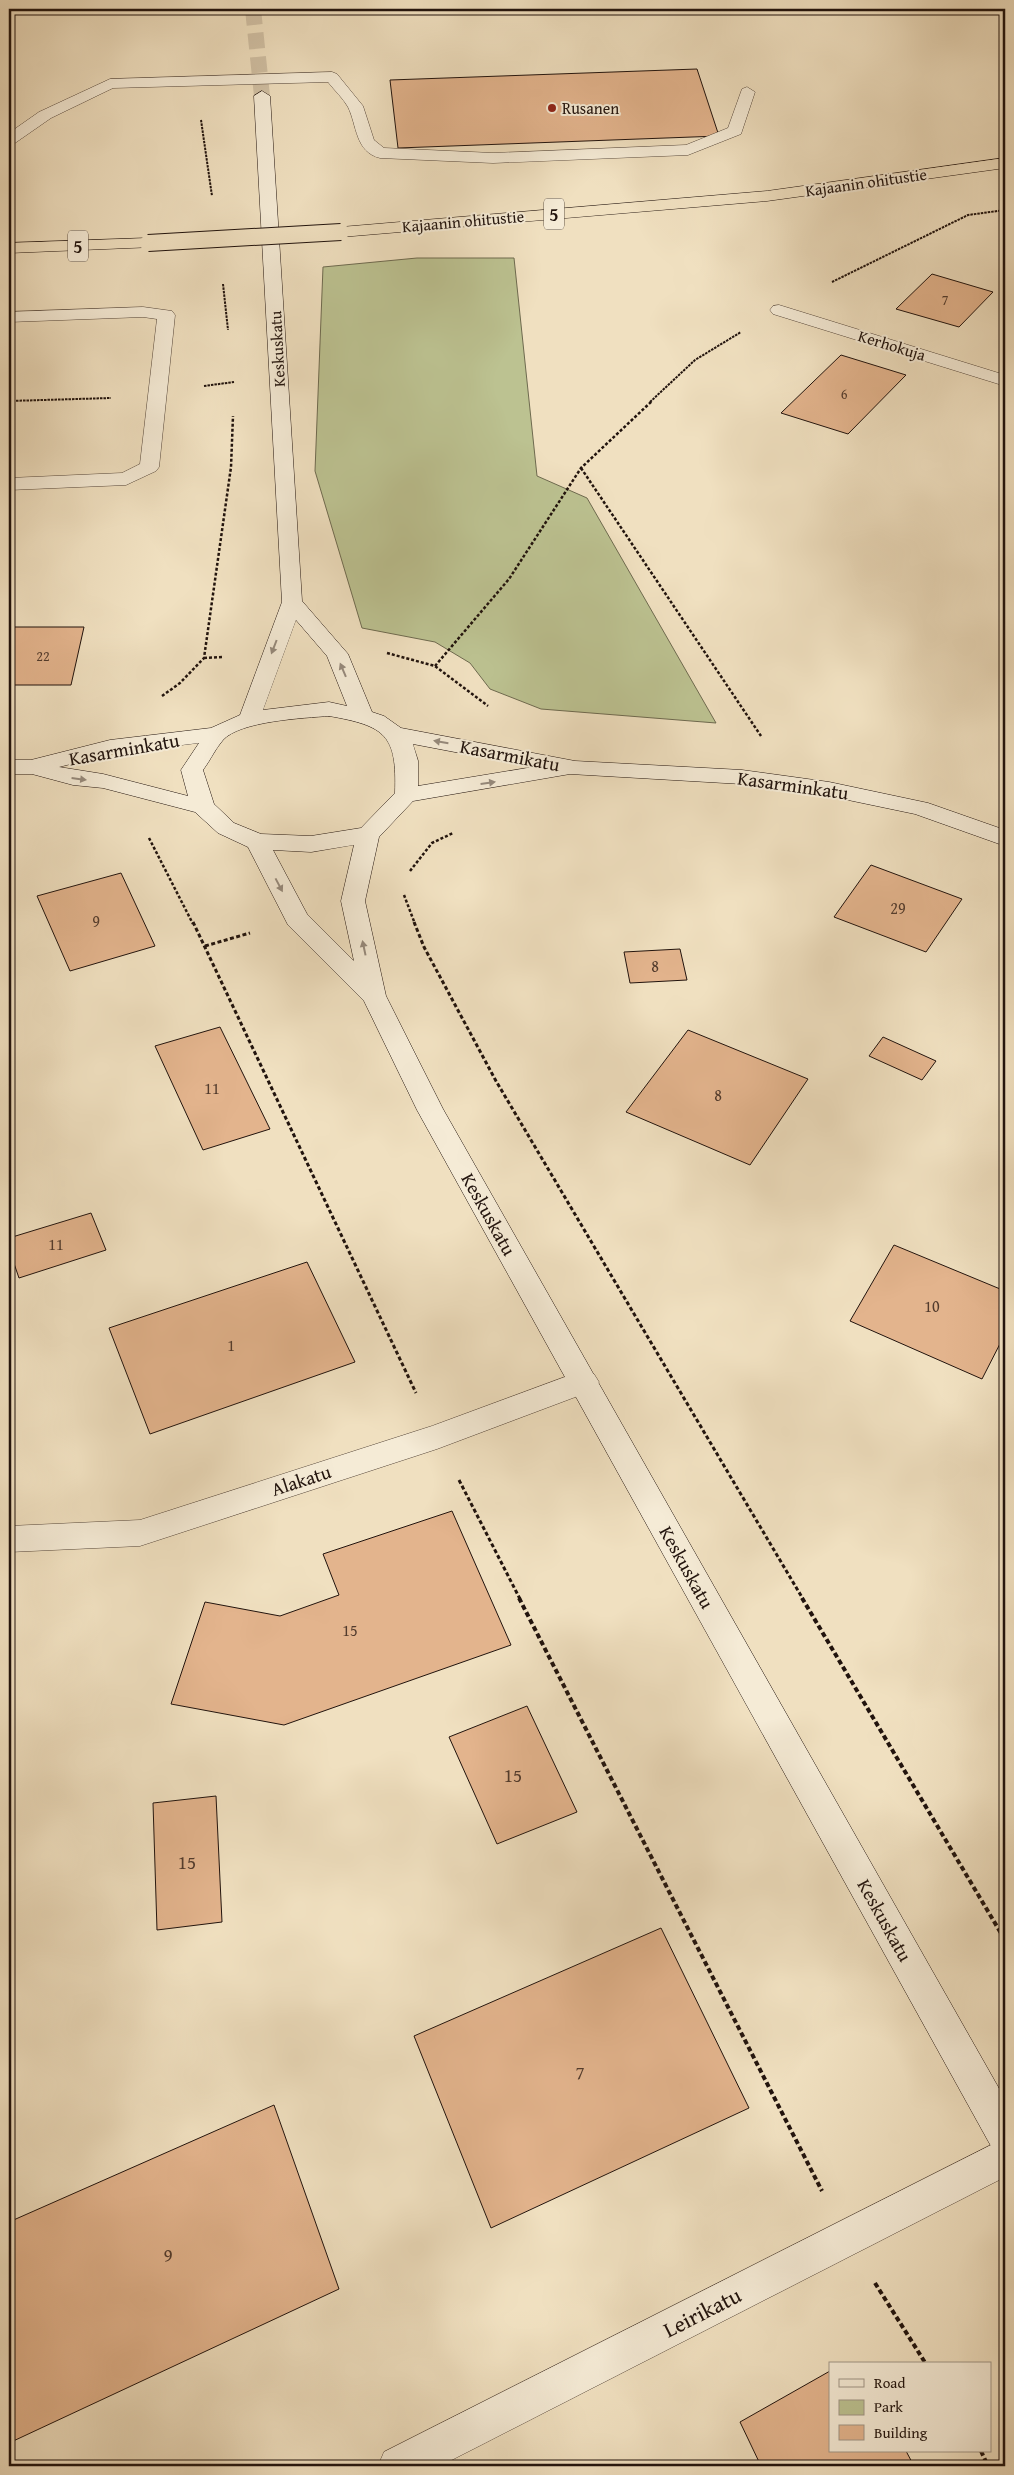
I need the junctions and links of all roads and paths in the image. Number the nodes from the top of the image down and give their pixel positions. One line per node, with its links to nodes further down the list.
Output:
1 (747, 92): 3 (street)
2 (262, 96): 12 (street, Keskuskatu)
3 (9, 140)
4 (1005, 163): 6 (highway, Kajaanin ohitustie / 5, bridge)
5 (1005, 210): 7 (path)
6 (9, 248)
7 (779, 310): 9 (street, Kerhokuja); 10 (path)
8 (9, 317): 11 (street)
9 (1005, 381)
10 (581, 468): 13 (path); 18 (path)
11 (9, 484)
12 (292, 602): 14 (street, one-way to 12); 15 (street, Keskuskatu, one-way to 15)
13 (435, 666)
14 (362, 715): 15 (street); 17 (street)
15 (249, 719): 16 (street)
16 (216, 734): 20 (street, Kasarminkatu); 23 (street)
17 (395, 734): 21 (street, Kasarmikatu, one-way to 17); 22 (street)
18 (764, 740)
19 (9, 767): 20 (street, Kasarminkatu)
20 (31, 767): 23 (street, Kasarminkatu, one-way to 23)
21 (575, 768): 22 (street, Kasarmikatu, one-way to 21); 27 (street, Kasarminkatu)
22 (406, 795): 26 (street)
23 (203, 807): 28 (street)
24 (145, 829): 33 (path)
25 (457, 831): 29 (path)
26 (368, 835): 28 (street); 31 (street, Keskuskatu, one-way to 26)
27 (1005, 838)
28 (257, 842): 31 (street, Keskuskatu, one-way to 31)
29 (405, 876)
30 (403, 892): 35 (path)
31 (374, 996): 32 (street, Keskuskatu)
32 (584, 1382): 33 (street, Alakatu); 36 (street, Keskuskatu)
33 (437, 1437): 34 (street, Alakatu); 38 (path)
34 (9, 1539)
35 (1005, 1940)
36 (1005, 2135)
37 (1005, 2157): 38 (street, Leirikatu)
38 (846, 2238): 39 (path); 41 (street, Leirikatu)
39 (925, 2362)
40 (981, 2452): 42 (path)
41 (398, 2466)
42 (988, 2466)

